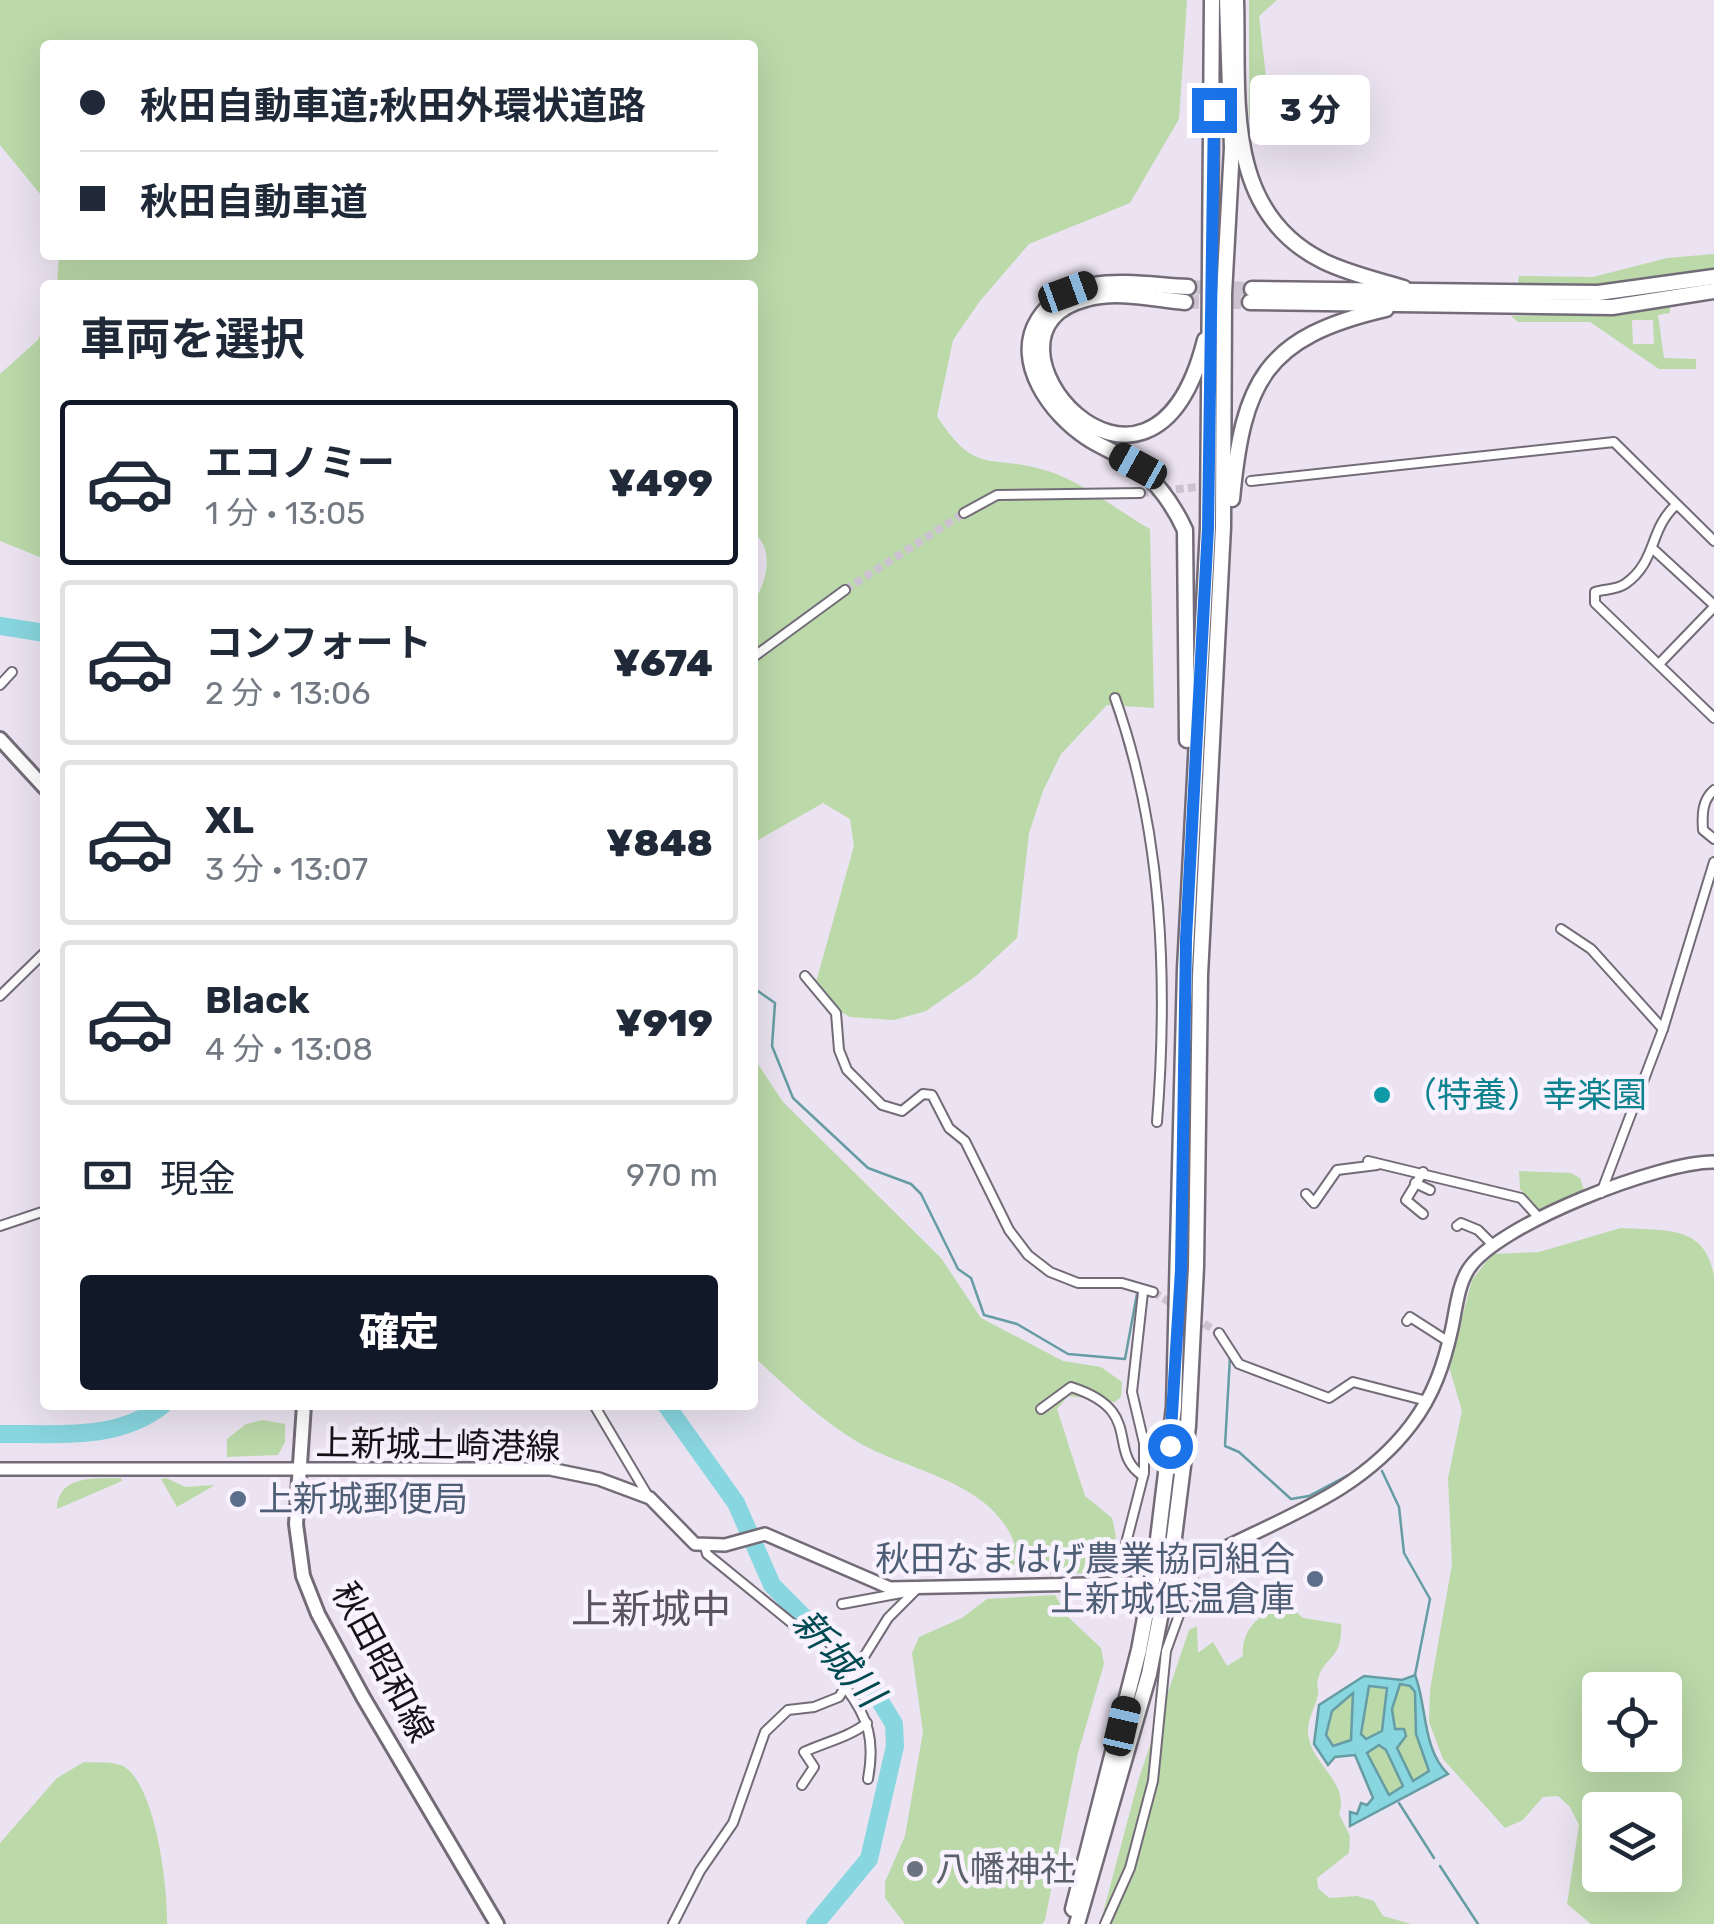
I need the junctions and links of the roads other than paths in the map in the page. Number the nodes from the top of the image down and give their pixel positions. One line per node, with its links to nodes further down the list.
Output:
1 (1212, 0): 6 (highway)
2 (1227, 0): 6 (highway)
3 (1236, 0): 8 (highway)
4 (1714, 277): 8 (highway)
5 (1714, 291): 8 (highway)
6 (1218, 294): 9 (highway); 18 (highway)
7 (1251, 296): 8 (highway)
8 (1415, 298): 18 (highway)
9 (1211, 316): 30 (highway); 30 (highway)
10 (1252, 482): 12 (street)
11 (1140, 493): 13 (street)
12 (1676, 505): 14 (street); 15 (street)
13 (964, 513)
14 (1714, 541)
15 (1652, 548): 17 (street); 20 (street)
16 (845, 590): 19 (street)
17 (1714, 606): 20 (street)
18 (1220, 626): 76 (highway)
19 (758, 654)
20 (1658, 664): 24 (street)
21 (12, 672): 22 (street)
22 (0, 685)
23 (1115, 698): 36 (street)
24 (1714, 718)
25 (0, 740): 26 (main road)
26 (40, 783)
27 (1714, 790): 28 (street)
28 (1714, 838)
29 (1714, 862): 35 (street)
30 (1189, 880): 75 (highway)
31 (1561, 928): 35 (street)
32 (40, 957): 34 (street)
33 (805, 976): 60 (street)
34 (0, 996)
35 (1663, 1030): 43 (street)
36 (1157, 1122)
37 (1368, 1160): 39 (street)
38 (1714, 1162): 43 (main road)
39 (1381, 1163): 40 (street); 44 (street)
40 (1423, 1172): 41 (street); 47 (street)
41 (1415, 1183): 42 (street); 46 (street)
42 (1430, 1190)
43 (1601, 1193): 47 (main road)
44 (1306, 1194)
45 (40, 1213): 48 (street)
46 (1424, 1214)
47 (1540, 1219): 50 (main road)
48 (0, 1226)
49 (1457, 1226): 50 (street)
50 (1492, 1245): 53 (main road)
51 (1407, 1321): 53 (street)
52 (1219, 1333): 54 (street)
53 (1449, 1342): 54 (main road)
54 (1427, 1402): 63 (main road)
55 (1041, 1409): 60 (street)
56 (304, 1410): 59 (main road, 秋田昭和線)
57 (597, 1410): 61 (street)
58 (0, 1469): 59 (main road, 上新城土崎港線)
59 (298, 1471): 61 (main road, 上新城土崎港線); 73 (main road, 秋田昭和線)
60 (1143, 1476): 65 (street)
61 (650, 1498): 62 (main road, 上新城土崎港線)
62 (705, 1547): 67 (main road); 69 (street)
63 (1197, 1562): 64 (main road); 77 (street)
64 (1174, 1581)
65 (1116, 1582): 66 (main road); 67 (main road)
66 (1138, 1583)
67 (916, 1590): 68 (street); 69 (street)
68 (842, 1604)
69 (848, 1680): 70 (street); 74 (street)
70 (867, 1724): 71 (street); 72 (street)
71 (868, 1779)
72 (802, 1785)
73 (497, 1924)
74 (672, 1924)
75 (1068, 1924)
76 (1077, 1924)
77 (1105, 1924)

